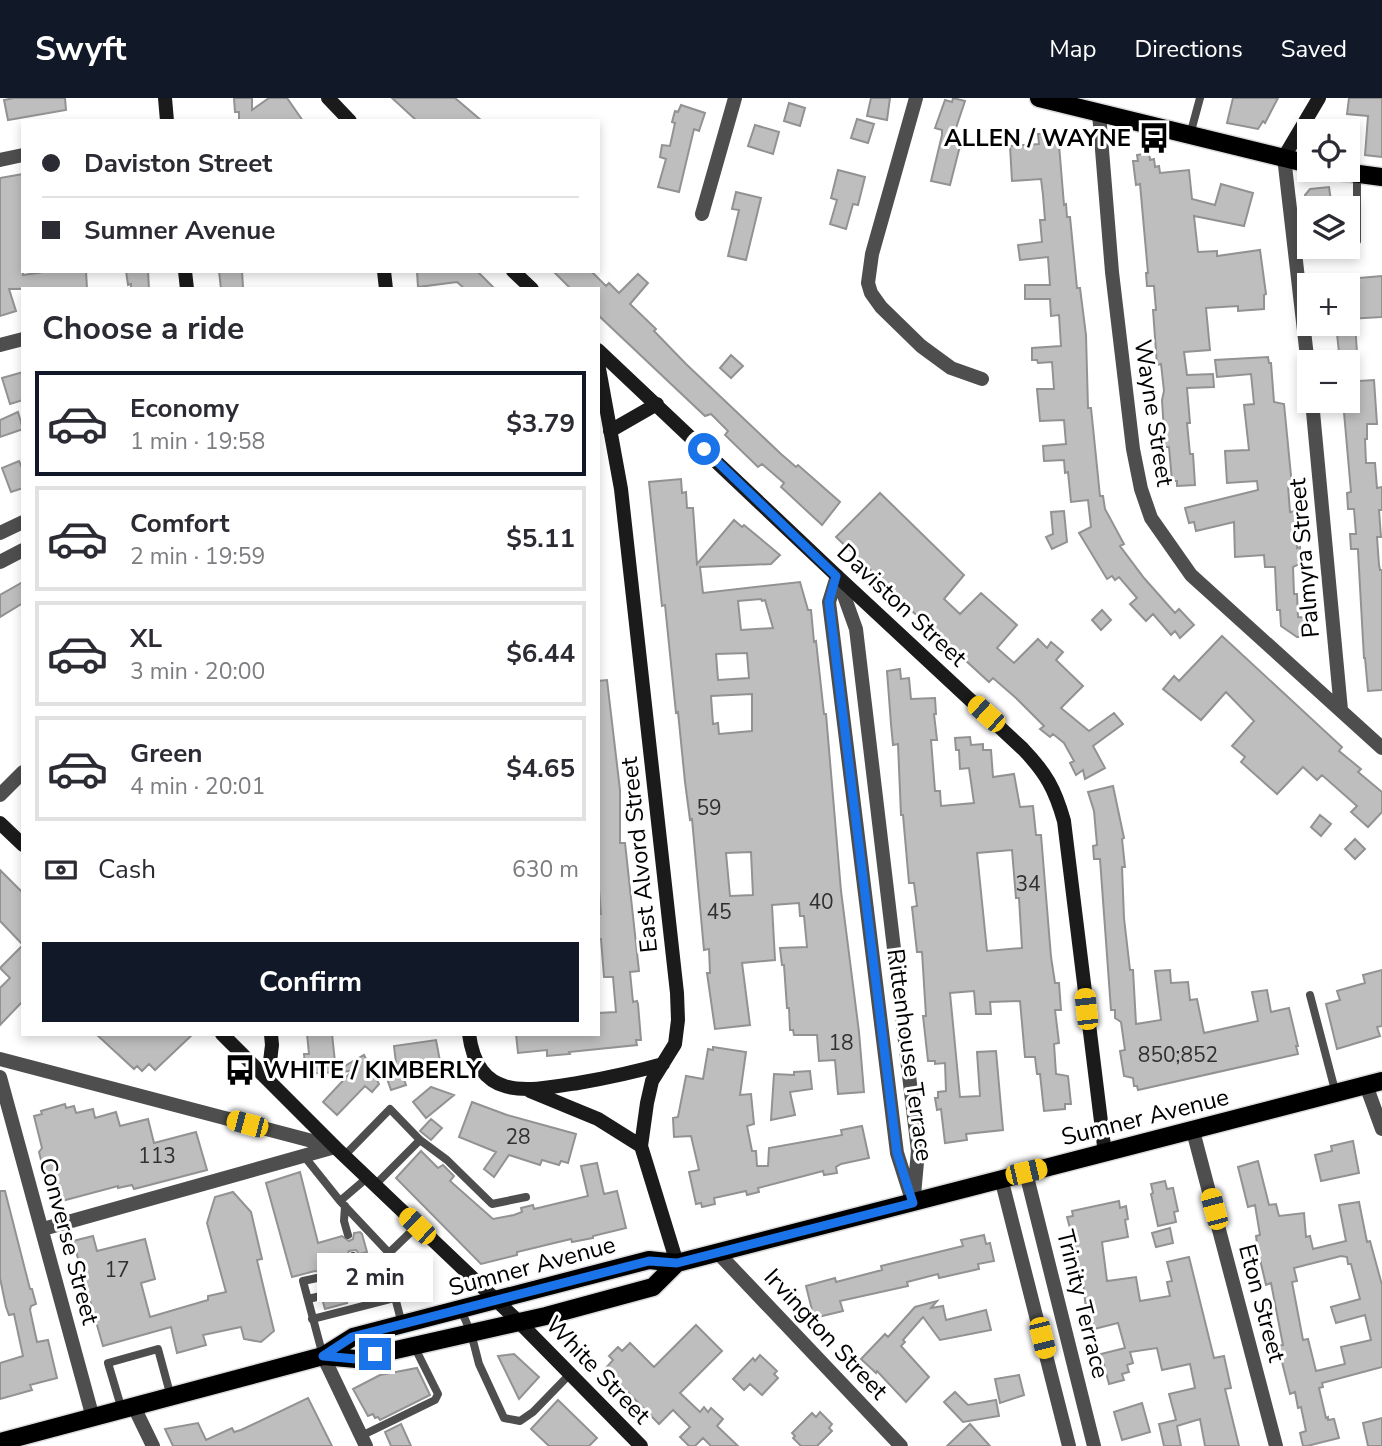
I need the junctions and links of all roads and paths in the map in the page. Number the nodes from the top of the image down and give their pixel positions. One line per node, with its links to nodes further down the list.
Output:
1 (165, 98): 10 (main road)
2 (328, 98): 11 (main road)
3 (735, 98): 19 (street)
4 (916, 98): 28 (street)
5 (1039, 98): 8 (main road)
6 (1319, 98): 14 (main road)
7 (1197, 99): 12 (lane)
8 (1081, 103): 9 (main road)
9 (1100, 113): 12 (main road); 37 (street, Wayne Street)
10 (167, 119)
11 (348, 119)
12 (1191, 135): 14 (main road)
13 (21, 155): 15 (street)
14 (1284, 157): 16 (main road); 20 (street)
15 (0, 160)
16 (1297, 161)
17 (1360, 174): 18 (main road)
18 (1382, 177)
19 (702, 214)
20 (1295, 251): 25 (street)
21 (515, 273): 22 (main road)
22 (530, 287)
23 (21, 340): 24 (street)
24 (0, 345)
25 (1306, 350)
26 (600, 351): 29 (main road, Daviston Street)
27 (600, 374): 31 (main road, East Alvord Street)
28 (982, 379)
29 (657, 404): 31 (main road); 36 (main road, Daviston Street)
30 (1313, 413): 37 (street, Palmyra Street)
31 (610, 431): 48 (main road, East Alvord Street)
32 (21, 523): 33 (street)
33 (0, 533)
34 (21, 551): 35 (street)
35 (0, 562)
36 (836, 576): 59 (main road, Daviston Street); 65 (street, Rittenhouse Terrace); 65 (street, Rittenhouse Terrace)
37 (1341, 710): 38 (street, Wayne Street)
38 (1382, 748)
39 (21, 774): 40 (street)
40 (0, 795)
41 (0, 823): 42 (main road)
42 (21, 843)
43 (1310, 995): 53 (lane)
44 (224, 1036): 50 (main road, White Street)
45 (271, 1036): 50 (main road)
46 (470, 1036): 52 (main road)
47 (0, 1059): 58 (street)
48 (663, 1063): 52 (main road); 57 (main road, East Alvord Street)
49 (0, 1077): 68 (street, Converse Street)
50 (268, 1078): 58 (main road, White Street)
51 (1374, 1083): 53 (main road, Sumner Avenue); 54 (street)
52 (530, 1091): 57 (main road)
53 (1336, 1094): 55 (main road, Sumner Avenue)
54 (1382, 1129)
55 (1193, 1131): 59 (main road, Sumner Avenue); 102 (street, Eton Street)
56 (420, 1140): 58 (lane); 63 (lane); 64 (lane)
57 (642, 1146): 74 (main road, East Alvord Street)
58 (340, 1152): 60 (street); 63 (main road, White Street)
59 (1105, 1154): 61 (main road, Sumner Avenue)
60 (304, 1156): 66 (lane); 68 (street)
61 (1026, 1172): 62 (main road, Sumner Avenue); 101 (street, Trinity Terrace)
62 (1001, 1178): 65 (main road, Sumner Avenue); 100 (street, Trinity Terrace)
63 (371, 1182): 66 (lane); 67 (main road, White Street)
64 (526, 1197)
65 (913, 1203): 71 (main road, Sumner Avenue)
66 (343, 1204): 69 (lane); 70 (lane)
67 (417, 1226): 70 (lane); 83 (main road, White Street)
68 (43, 1229): 94 (street, Converse Street)
69 (348, 1235)
70 (389, 1253): 73 (lane)
71 (718, 1253): 74 (main road, Sumner Avenue); 99 (street, Irvington Street)
72 (353, 1256): 75 (lane)
73 (386, 1263): 75 (lane); 78 (lane)
74 (677, 1263): 83 (main road, Sumner Avenue); 86 (main road, Sumner Avenue)
75 (356, 1270): 76 (lane)
76 (339, 1273)
77 (317, 1278): 82 (lane)
78 (390, 1281): 79 (lane); 81 (lane)
79 (344, 1292)
80 (321, 1296): 82 (lane)
81 (394, 1298): 85 (lane); 87 (lane)
82 (308, 1299): 85 (lane)
83 (495, 1301): 84 (main road, Sumner Avenue); 86 (main road, White Street)
84 (461, 1310): 87 (main road, Sumner Avenue); 88 (lane)
85 (312, 1319): 90 (lane)
86 (519, 1322): 88 (main road, Sumner Avenue); 91 (main road, White Street)
87 (402, 1324): 90 (main road, Sumner Avenue)
88 (471, 1333): 89 (main road, Sumner Avenue); 91 (lane)
89 (414, 1346): 90 (main road, Sumner Avenue); 95 (lane)
90 (323, 1356): 92 (main road, Sumner Avenue); 95 (street)
91 (570, 1374): 97 (main road, White Street)
92 (172, 1397): 93 (main road, Sumner Avenue); 93 (lane)
93 (128, 1408): 94 (main road, Sumner Avenue); 98 (street)
94 (93, 1418): 96 (main road, Sumner Avenue)
95 (363, 1441)
96 (3, 1443)
97 (635, 1444)
98 (153, 1446)
99 (901, 1446)
100 (1069, 1446)
101 (1094, 1446)
102 (1276, 1446)

